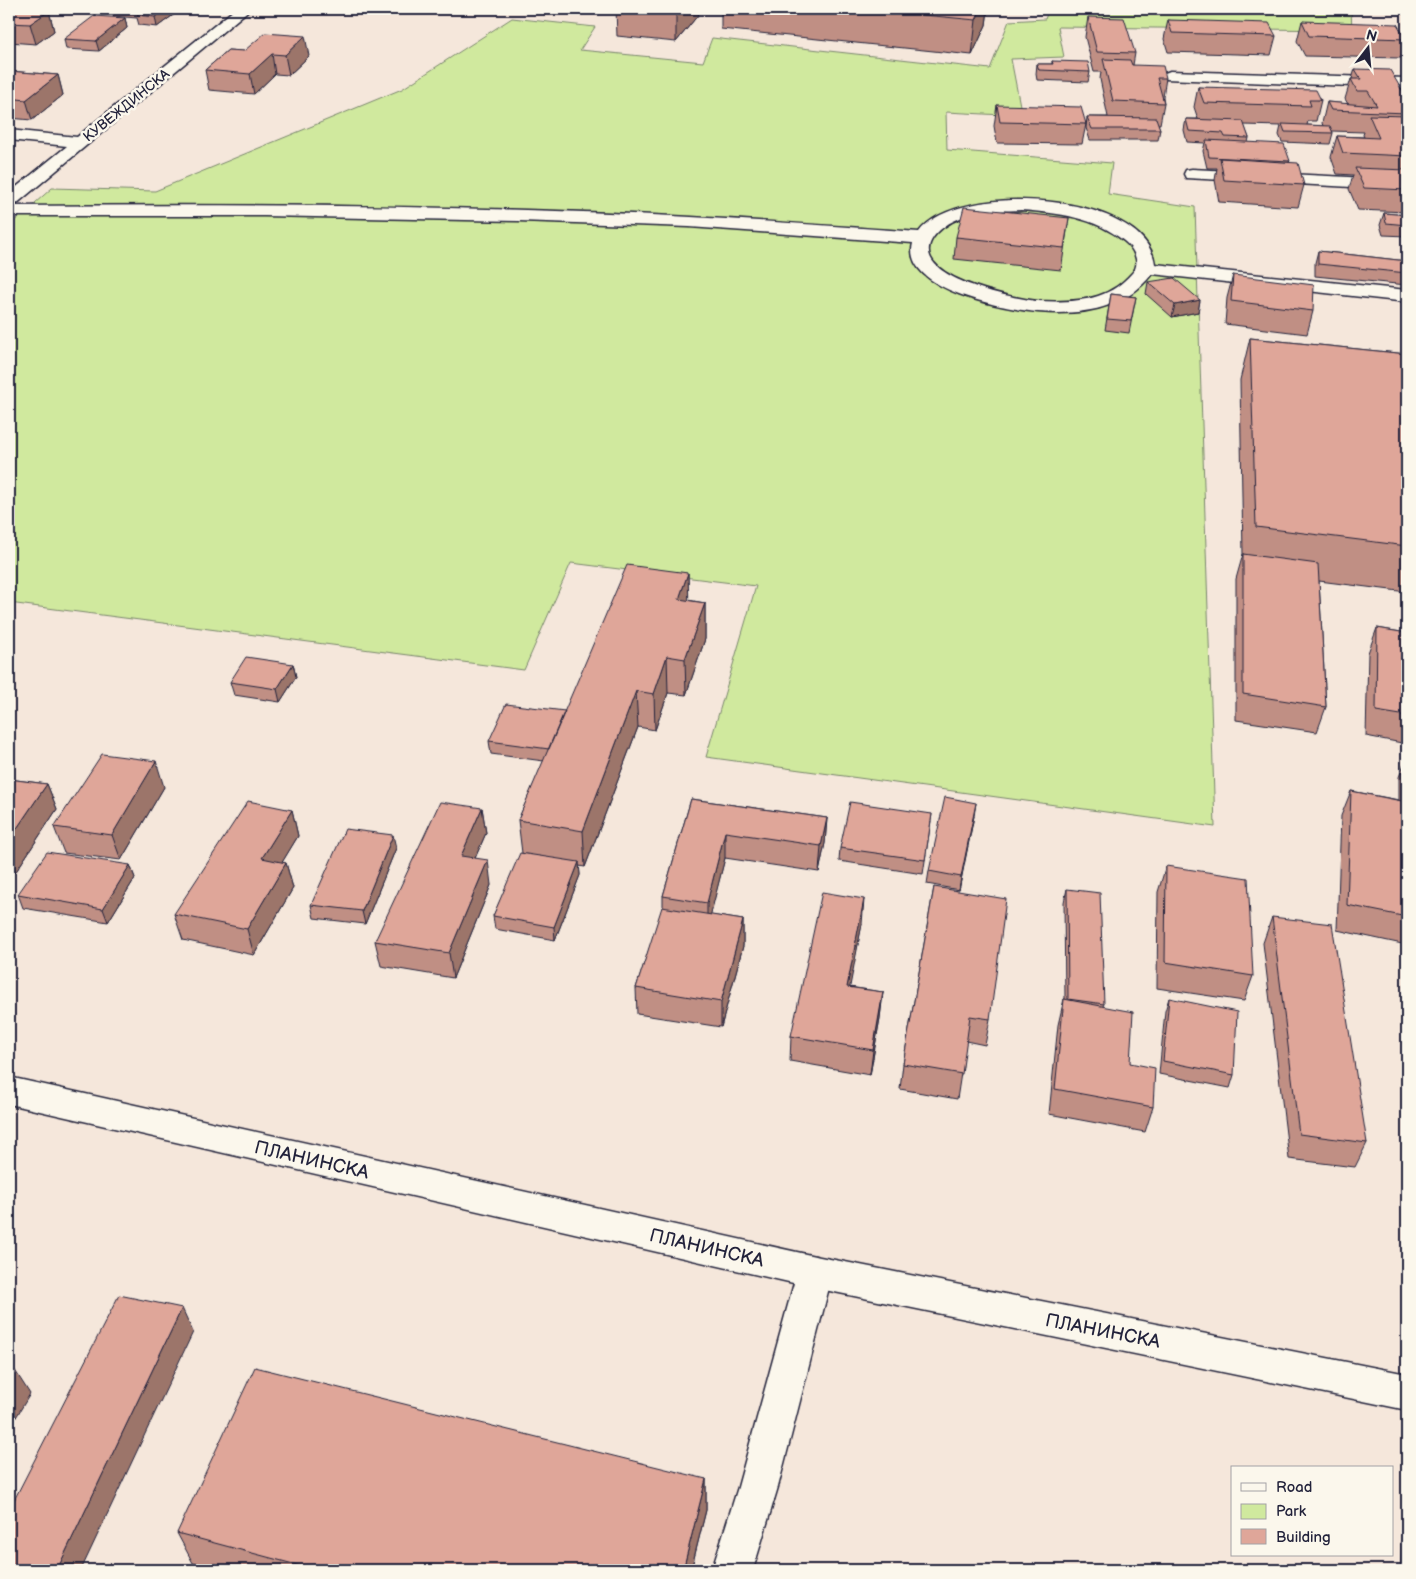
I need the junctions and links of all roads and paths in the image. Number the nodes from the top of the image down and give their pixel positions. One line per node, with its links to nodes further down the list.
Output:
1 (243, 9): 5 (street, КУВЕЖДИНСКА)
2 (1170, 76): 3 (street)
3 (1407, 83)
4 (9, 135): 5 (street)
5 (80, 142): 8 (street, КУВЕЖДИНСКА)
6 (1192, 174): 7 (street)
7 (1407, 185)
8 (9, 201)
9 (9, 211): 10 (street)
10 (923, 238): 11 (street); 11 (street)
11 (1146, 268): 12 (street)
12 (1407, 296)
13 (9, 1090): 14 (street, ПЛАНИНСКА)
14 (815, 1272): 15 (street, ПЛАНИНСКА); 16 (street)
15 (1407, 1392)
16 (732, 1570)

